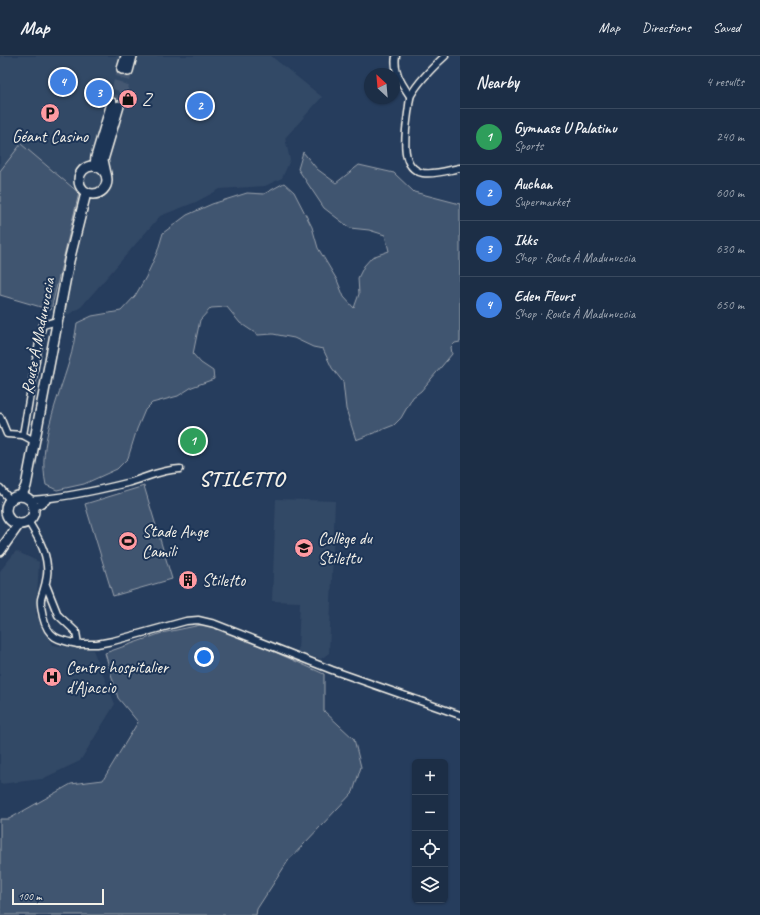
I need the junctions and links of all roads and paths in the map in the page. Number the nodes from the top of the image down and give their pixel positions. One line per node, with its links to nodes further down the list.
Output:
1 (126, 56): 2 (main road)
2 (132, 56)
3 (396, 56): 5 (street)
4 (446, 56): 5 (street)
5 (410, 96): 7 (street)
6 (95, 166): 8 (main road); 8 (main road); 9 (main road)
7 (460, 168)
8 (106, 174): 9 (main road)
9 (86, 193): 10 (main road, Route À Madunuccia)
10 (57, 321): 12 (street); 13 (main road, Route À Madunuccia)
11 (0, 417): 12 (street)
12 (23, 435): 13 (street)
13 (34, 441): 17 (main road, Route À Madunuccia)
14 (180, 469): 17 (street)
15 (0, 488): 16 (street)
16 (10, 500): 17 (main road); 19 (main road)
17 (28, 501): 18 (main road)
18 (28, 521): 19 (main road); 21 (street)
19 (15, 522): 20 (main road)
20 (0, 550)
21 (46, 585): 22 (street); 22 (street)
22 (78, 644): 23 (street)
23 (460, 715)

